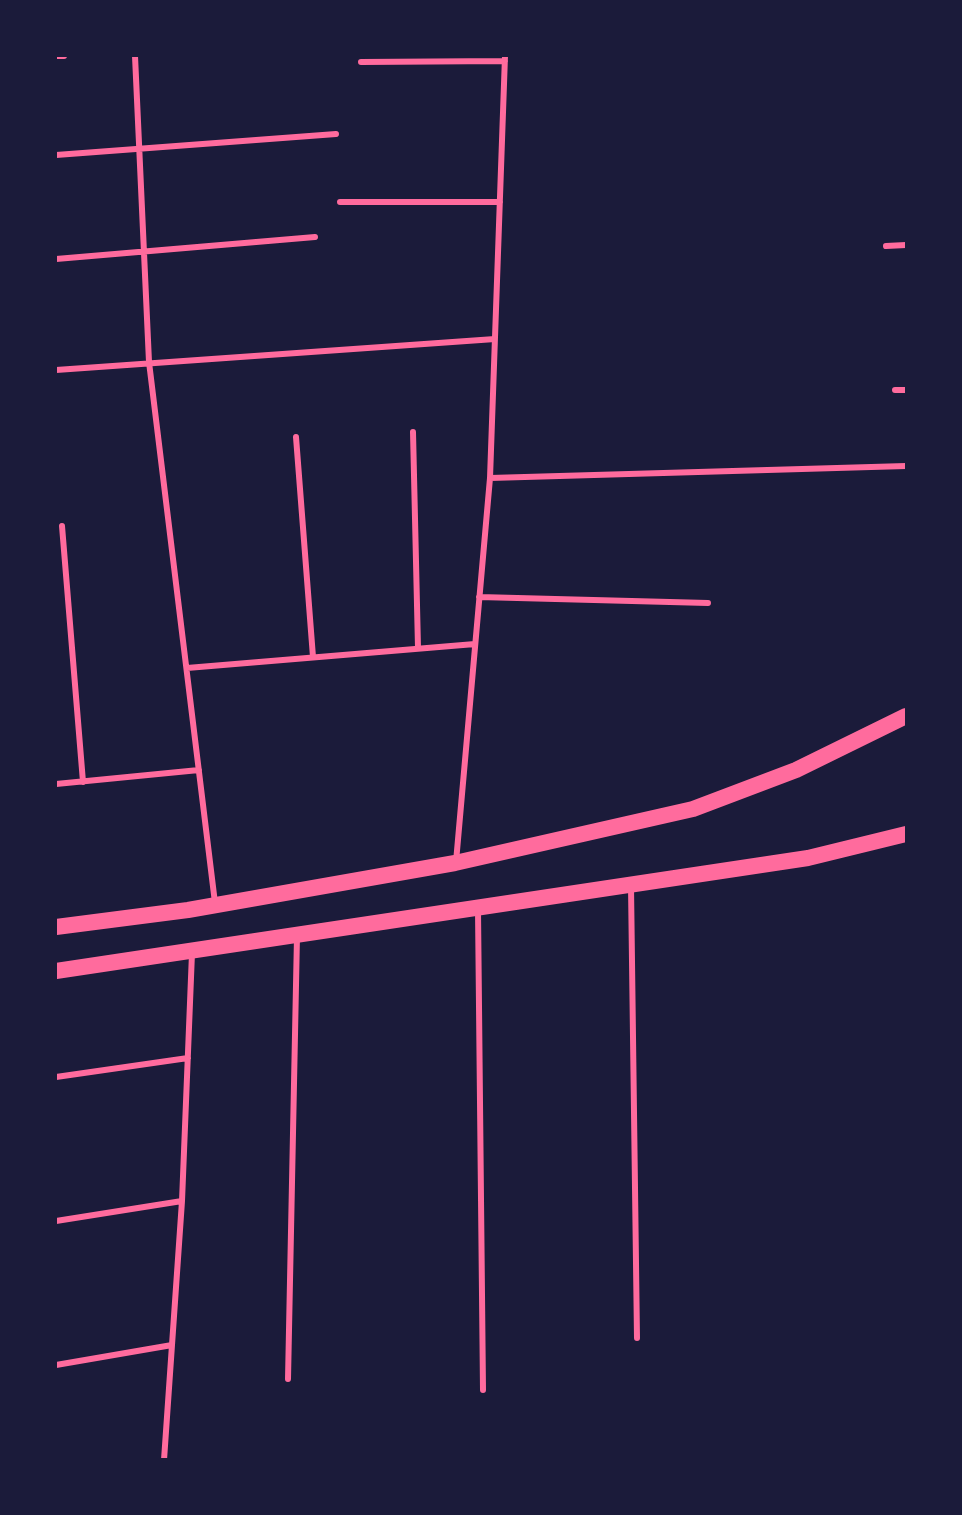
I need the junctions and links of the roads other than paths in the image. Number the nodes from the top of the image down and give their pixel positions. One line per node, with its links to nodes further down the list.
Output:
1 (56, 56): 2 (street)
2 (64, 56)
3 (135, 56): 7 (street)
4 (505, 58): 5 (street); 10 (street)
5 (361, 62)
6 (336, 134): 7 (street)
7 (139, 149): 8 (street); 14 (street)
8 (56, 155)
9 (340, 202): 10 (street)
10 (500, 202): 16 (street)
11 (315, 237): 14 (street)
12 (906, 245): 13 (street)
13 (886, 246)
14 (144, 253): 15 (street); 17 (street)
15 (56, 259)
16 (495, 339): 17 (street); 24 (street)
17 (149, 362): 18 (street); 31 (street)
18 (56, 370)
19 (895, 390): 20 (street)
20 (906, 390)
21 (413, 432): 29 (street)
22 (296, 437): 30 (street)
23 (906, 466): 24 (street)
24 (490, 478): 26 (street)
25 (62, 526): 36 (street)
26 (479, 597): 27 (street); 28 (street)
27 (708, 603)
28 (475, 644): 29 (street); 39 (street)
29 (418, 648): 30 (street)
30 (313, 657): 31 (street)
31 (187, 668): 35 (street)
32 (906, 708): 34 (street)
33 (906, 716): 34 (highway)
34 (886, 724): 39 (highway)
35 (199, 770): 36 (street); 41 (street)
36 (83, 782): 37 (street)
37 (56, 784)
38 (906, 834): 40 (highway)
39 (455, 863): 41 (highway)
40 (631, 885): 42 (highway); 51 (street)
41 (215, 905): 43 (highway)
42 (478, 909): 44 (highway); 55 (street)
43 (56, 927)
44 (297, 936): 45 (highway); 54 (street)
45 (192, 952): 46 (highway); 47 (street)
46 (56, 971)
47 (188, 1058): 48 (street); 49 (street)
48 (56, 1077)
49 (183, 1201): 50 (street); 52 (street)
50 (56, 1221)
51 (638, 1338)
52 (172, 1345): 53 (street); 56 (street)
53 (56, 1365)
54 (288, 1379)
55 (483, 1390)
56 (164, 1460)

